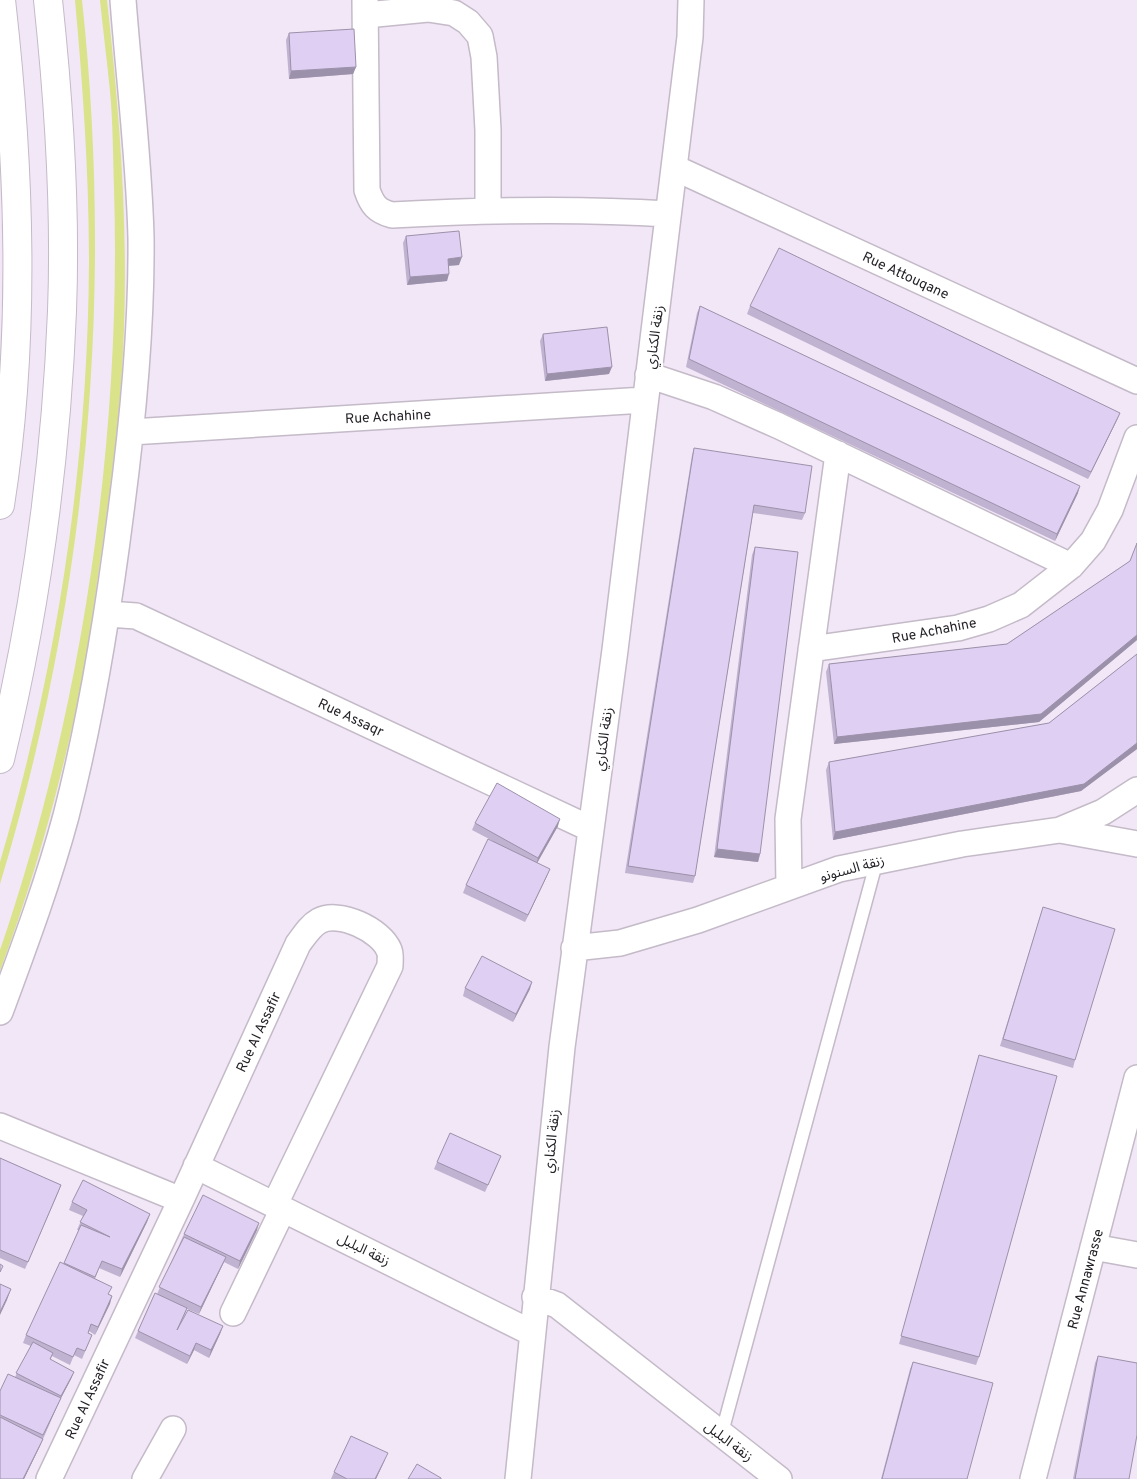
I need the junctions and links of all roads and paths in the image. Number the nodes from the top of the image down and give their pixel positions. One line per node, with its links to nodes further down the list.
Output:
1 (1, 0): 15 (main road)
2 (48, 0): 19 (main road)
3 (123, 0): 12 (street)
4 (691, 0): 6 (street, زنقة الكناري)
5 (365, 8): 7 (street); 7 (street)
6 (675, 168): 8 (street, زنقة الكناري); 10 (street, Rue Attouqane)
7 (488, 210): 8 (street)
8 (668, 214): 9 (street, زنقة الكناري)
9 (648, 375): 11 (street, زنقة الكناري); 14 (street)
10 (1137, 381)
11 (644, 400): 12 (street, Rue Achahine); 21 (street, زنقة الكناري)
12 (131, 432): 17 (street)
13 (1137, 438): 16 (street, Rue Achahine)
14 (838, 454): 16 (street); 18 (street)
15 (0, 505)
16 (1071, 566): 18 (street, Rue Achahine)
17 (108, 614): 21 (street, Rue Assaqr); 27 (street)
18 (811, 649): 25 (street)
19 (0, 759)
20 (1137, 790): 22 (street)
21 (591, 829): 26 (street, زنقة الكناري)
22 (1060, 830): 23 (street, زنقة السنونو); 24 (street, زنقة السنونو)
23 (1137, 844)
24 (877, 860): 25 (street, زنقة السنونو); 39 (lane)
25 (789, 887): 26 (street, زنقة السنونو)
26 (574, 948): 35 (street, زنقة الكناري)
27 (0, 1012)
28 (1137, 1078): 33 (street, Rue Annawrasse)
29 (0, 1126): 31 (street)
30 (196, 1166): 31 (street, Rue Al Assafir); 32 (street, زنقة البلبل); 32 (street, Rue Al Assafir)
31 (181, 1200): 40 (street, Rue Al Assafir)
32 (279, 1206): 36 (street, Rue Al Assafir); 37 (street, زنقة البلبل)
33 (1094, 1247): 34 (street); 44 (street, Rue Annawrasse)
34 (1137, 1255)
35 (535, 1297): 37 (street, زنقة الكناري); 39 (street, زنقة البلبل)
36 (233, 1313)
37 (532, 1333): 42 (street, زنقة الكناري)
38 (173, 1429): 41 (street)
39 (721, 1436): 43 (street, زنقة البلبل)
40 (52, 1478)
41 (145, 1479)
42 (518, 1479)
43 (779, 1479)
44 (1033, 1479)

